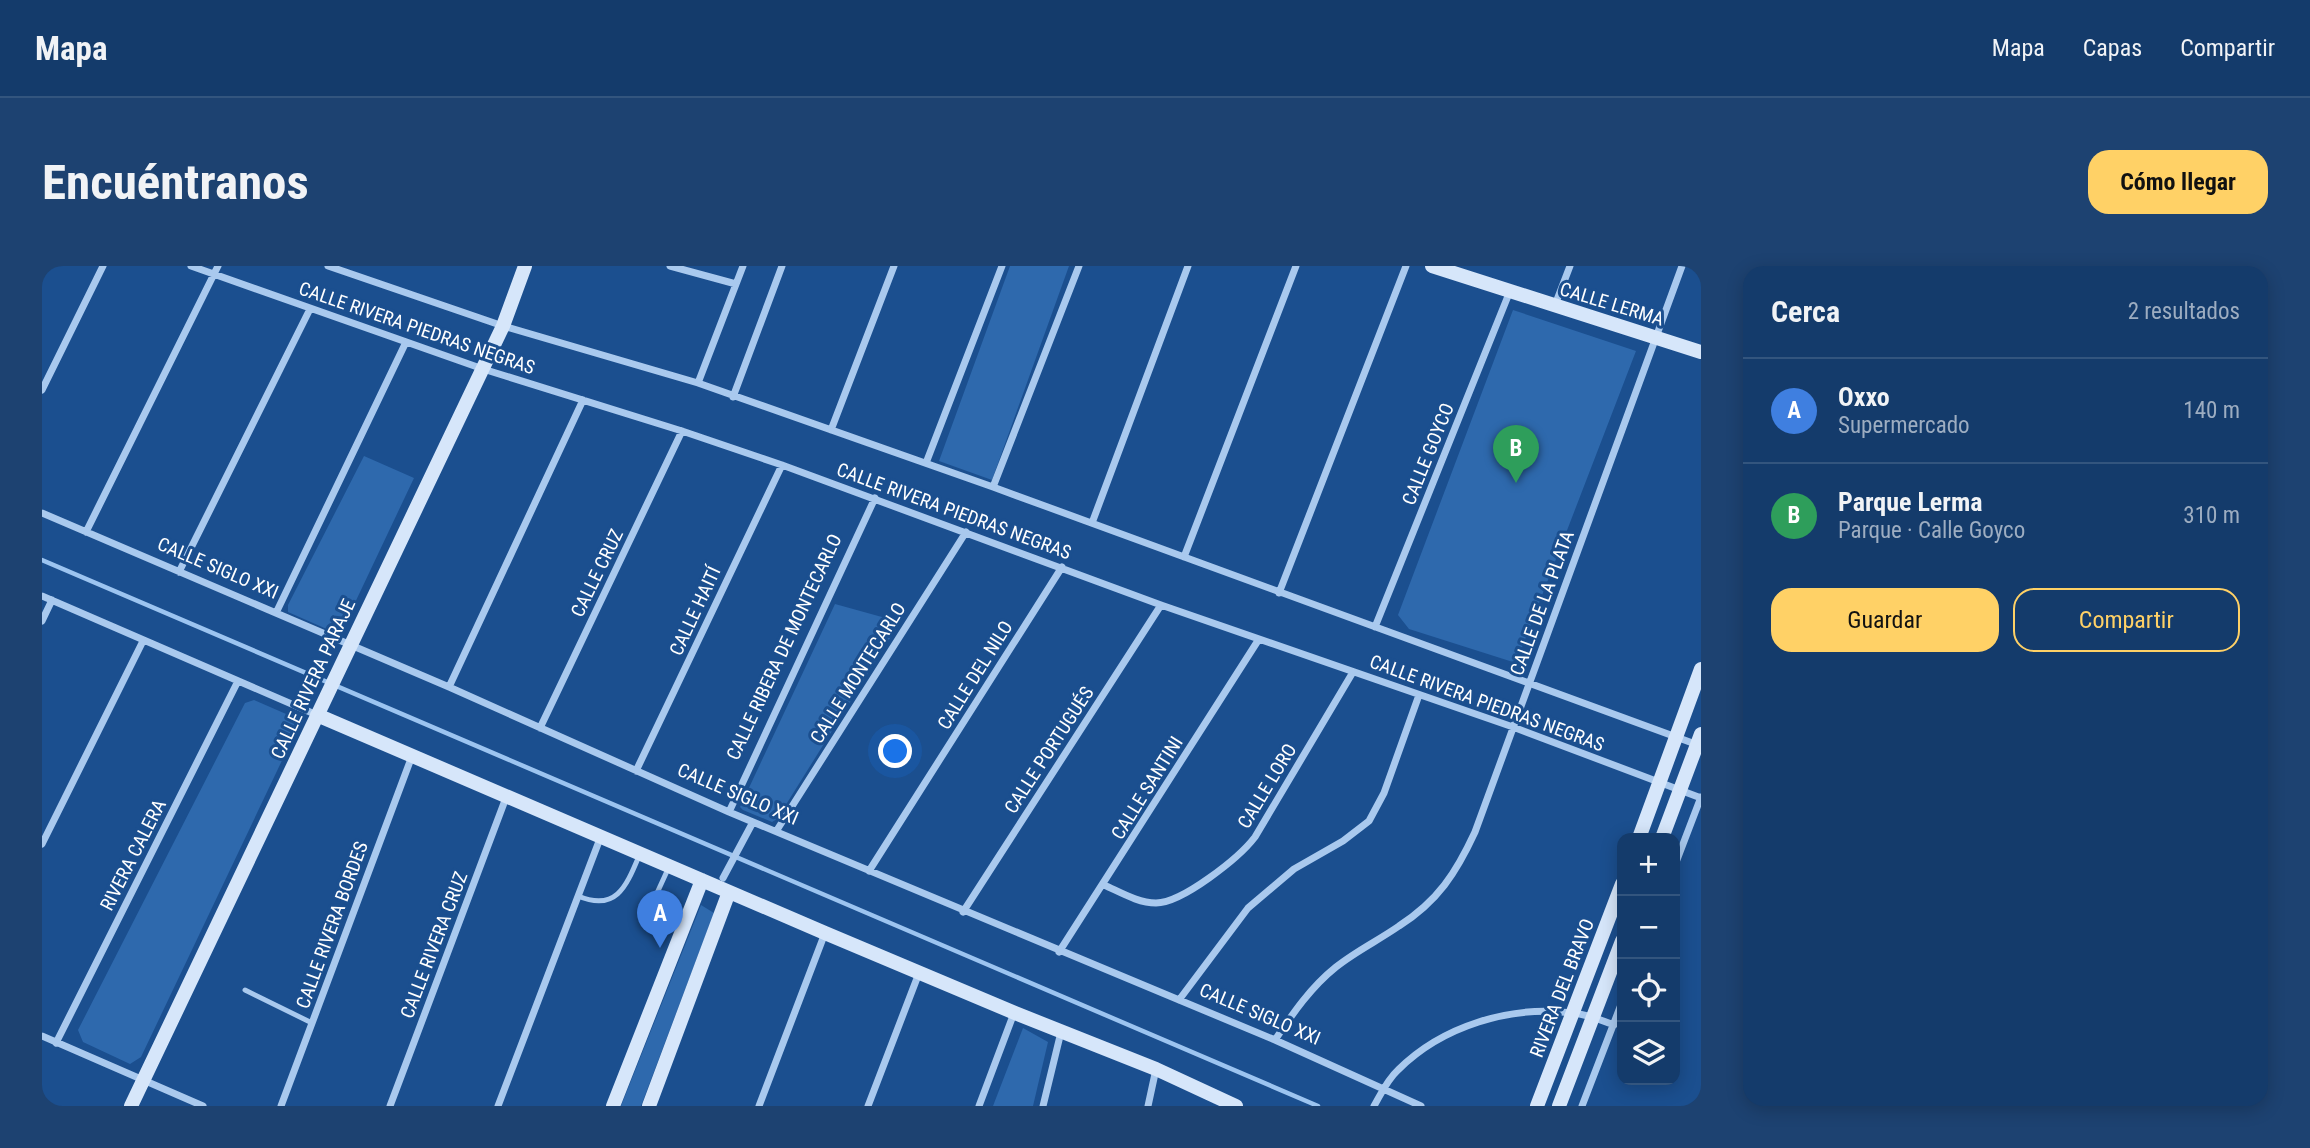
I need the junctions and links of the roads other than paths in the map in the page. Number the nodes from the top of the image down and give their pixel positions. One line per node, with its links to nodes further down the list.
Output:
1 (103, 266): 29 (street)
2 (191, 266): 17 (street, CALLE RIVERA PIEDRAS NEGRAS)
3 (328, 266): 23 (street, CALLE RIVERA PIEDRAS NEGRAS)
4 (525, 266): 23 (street, CALLE RIVERA PARAJE)
5 (670, 266): 19 (street)
6 (743, 266): 19 (street)
7 (782, 266): 30 (street)
8 (894, 266): 32 (street)
9 (1002, 266): 34 (street)
10 (1079, 266): 36 (street)
11 (1188, 266): 39 (street)
12 (1296, 266): 42 (street)
13 (1406, 266): 45 (street)
14 (1432, 266): 18 (street, CALLE LERMA)
15 (1570, 266): 21 (street)
16 (1682, 266): 24 (street, CALLE DE LA PLATA)
17 (216, 270): 22 (street, CALLE RIVERA PIEDRAS NEGRAS); 40 (street)
18 (1463, 271): 20 (street, CALLE LERMA)
19 (736, 285): 28 (street)
20 (1510, 291): 21 (street, CALLE LERMA); 51 (street, CALLE GOYCO)
21 (1555, 306): 24 (street, CALLE LERMA)
22 (310, 309): 25 (street, CALLE RIVERA PIEDRAS NEGRAS); 44 (street)
23 (503, 326): 27 (street, CALLE RIVERA PARAJE); 28 (street, CALLE RIVERA PIEDRAS NEGRAS)
24 (1656, 338): 26 (street, CALLE LERMA); 58 (street, CALLE DE LA PLATA)
25 (406, 342): 27 (street, CALLE RIVERA PIEDRAS NEGRAS); 49 (street)
26 (1701, 352)
27 (483, 369): 31 (street, CALLE RIVERA PIEDRAS NEGRAS); 54 (street, CALLE RIVERA PARAJE)
28 (698, 383): 30 (street, CALLE RIVERA PIEDRAS NEGRAS)
29 (42, 390)
30 (733, 397): 32 (street, CALLE RIVERA PIEDRAS NEGRAS)
31 (583, 400): 33 (street, CALLE RIVERA PIEDRAS NEGRAS); 59 (street)
32 (831, 430): 34 (street, CALLE RIVERA PIEDRAS NEGRAS)
33 (682, 431): 35 (street, CALLE RIVERA PIEDRAS NEGRAS); 63 (street, CALLE CRUZ)
34 (926, 463): 36 (street, CALLE RIVERA PIEDRAS NEGRAS)
35 (782, 465): 37 (street, CALLE RIVERA PIEDRAS NEGRAS); 67 (street, CALLE HAITÍ)
36 (993, 487): 39 (street, CALLE RIVERA PIEDRAS NEGRAS)
37 (875, 498): 41 (street, CALLE RIVERA PIEDRAS NEGRAS); 72 (street, CALLE RIBERA DE MONTECARLO)
38 (42, 513): 40 (street, CALLE SIGLO XXI)
39 (1092, 523): 42 (street, CALLE RIVERA PIEDRAS NEGRAS)
40 (86, 532): 44 (street, CALLE SIGLO XXI)
41 (966, 532): 43 (street, CALLE RIVERA PIEDRAS NEGRAS); 74 (street, CALLE MONTECARLO)
42 (1184, 557): 45 (street, CALLE RIVERA PIEDRAS NEGRAS)
43 (1062, 567): 48 (street, CALLE RIVERA PIEDRAS NEGRAS); 82 (street, CALLE DEL NILO)
44 (179, 572): 49 (street, CALLE SIGLO XXI)
45 (1279, 593): 51 (street, CALLE RIVERA PIEDRAS NEGRAS)
46 (42, 596): 47 (street)
47 (52, 600): 50 (street); 53 (street)
48 (1161, 605): 52 (street, CALLE RIVERA PIEDRAS NEGRAS); 90 (street, CALLE PORTUGUÉS)
49 (276, 613): 54 (street, CALLE SIGLO XXI)
50 (42, 621)
51 (1375, 627): 58 (street, CALLE RIVERA PIEDRAS NEGRAS)
52 (1259, 639): 56 (street, CALLE RIVERA PIEDRAS NEGRAS); 85 (street, CALLE SANTINI)
53 (143, 641): 57 (street); 78 (street)
54 (351, 644): 59 (street, CALLE SIGLO XXI); 61 (street, CALLE RIVERA PARAJE)
55 (1701, 670): 64 (street)
56 (1353, 672): 60 (street, CALLE RIVERA PIEDRAS NEGRAS); 85 (street, CALLE LORO)
57 (238, 681): 61 (street); 106 (street, RIVERA CALERA)
58 (1529, 682): 62 (street, CALLE DE LA PLATA); 64 (street, CALLE RIVERA PIEDRAS NEGRAS)
59 (449, 687): 63 (street, CALLE SIGLO XXI)
60 (1419, 695): 62 (street, CALLE RIVERA PIEDRAS NEGRAS); 96 (street)
61 (317, 715): 66 (street); 108 (street, CALLE RIVERA PARAJE)
62 (1513, 727): 68 (street, CALLE RIVERA PIEDRAS NEGRAS); 105 (street, CALLE DE LA PLATA)
63 (540, 728): 67 (street, CALLE SIGLO XXI)
64 (1676, 738): 65 (street, CALLE RIVERA PIEDRAS NEGRAS); 68 (street)
65 (1700, 741): 69 (street)
66 (412, 755): 70 (street); 101 (street, CALLE RIVERA BORDES)
67 (636, 771): 72 (street, CALLE SIGLO XXI)
68 (1660, 784): 69 (street, CALLE RIVERA PIEDRAS NEGRAS); 75 (street)
69 (1680, 791): 71 (street, CALLE RIVERA PIEDRAS NEGRAS); 76 (street)
70 (507, 795): 77 (street); 113 (street, CALLE RIVERA CRUZ)
71 (1701, 797): 79 (street)
72 (729, 812): 73 (street, CALLE SIGLO XXI)
73 (753, 822): 74 (street, CALLE SIGLO XXI); 83 (street)
74 (777, 830): 82 (street, CALLE SIGLO XXI)
75 (1641, 833)
76 (1663, 833)
77 (601, 836): 80 (street); 87 (street)
78 (42, 844)
79 (1680, 852)
80 (640, 853): 81 (street); 87 (lane)
81 (669, 866): 84 (street); 89 (lane)
82 (869, 871): 90 (street, CALLE SIGLO XXI)
83 (724, 876): 84 (street); 86 (street)
84 (702, 880): 86 (street); 115 (street)
85 (1104, 886): 92 (street, CALLE SANTINI)
86 (729, 892): 91 (street); 116 (street)
87 (578, 896): 114 (street)
88 (1617, 896): 98 (street, RIVERA DEL BRAVO)
89 (652, 904)
90 (964, 912): 92 (street, CALLE SIGLO XXI)
91 (825, 933): 94 (street); 117 (street)
92 (1059, 952): 96 (street, CALLE SIGLO XXI)
93 (1617, 953): 100 (street, RIVERA DEL BRAVO)
94 (920, 971): 97 (street); 118 (street)
95 (245, 990): 101 (lane)
96 (1179, 1000): 105 (street, CALLE SIGLO XXI)
97 (1015, 1013): 103 (street); 119 (street)
98 (1573, 1013): 100 (street); 109 (street); 125 (street, RIVERA DEL BRAVO)
99 (1617, 1016): 102 (street)
100 (1592, 1018): 102 (street); 126 (street, RIVERA DEL BRAVO)
101 (312, 1023): 112 (street, CALLE RIVERA BORDES)
102 (1614, 1025): 127 (street)
103 (1061, 1030): 107 (street); 120 (street)
104 (42, 1037): 106 (street)
105 (1275, 1040): 109 (street, CALLE SIGLO XXI)
106 (56, 1043): 108 (street)
107 (1157, 1069): 121 (street); 122 (street)
108 (143, 1080): 110 (street, CALLE RIVERA PARAJE); 111 (street)
109 (1383, 1090): 123 (street); 124 (street, CALLE SIGLO XXI)
110 (131, 1106)
111 (203, 1106)
112 (281, 1106)
113 (390, 1106)
114 (498, 1106)
115 (613, 1106)
116 (649, 1106)
117 (759, 1106)
118 (868, 1106)
119 (979, 1106)
120 (1043, 1106)
121 (1147, 1106)
122 (1236, 1106)
123 (1374, 1106)
124 (1421, 1106)
125 (1538, 1106)
126 (1559, 1106)
127 (1582, 1106)

